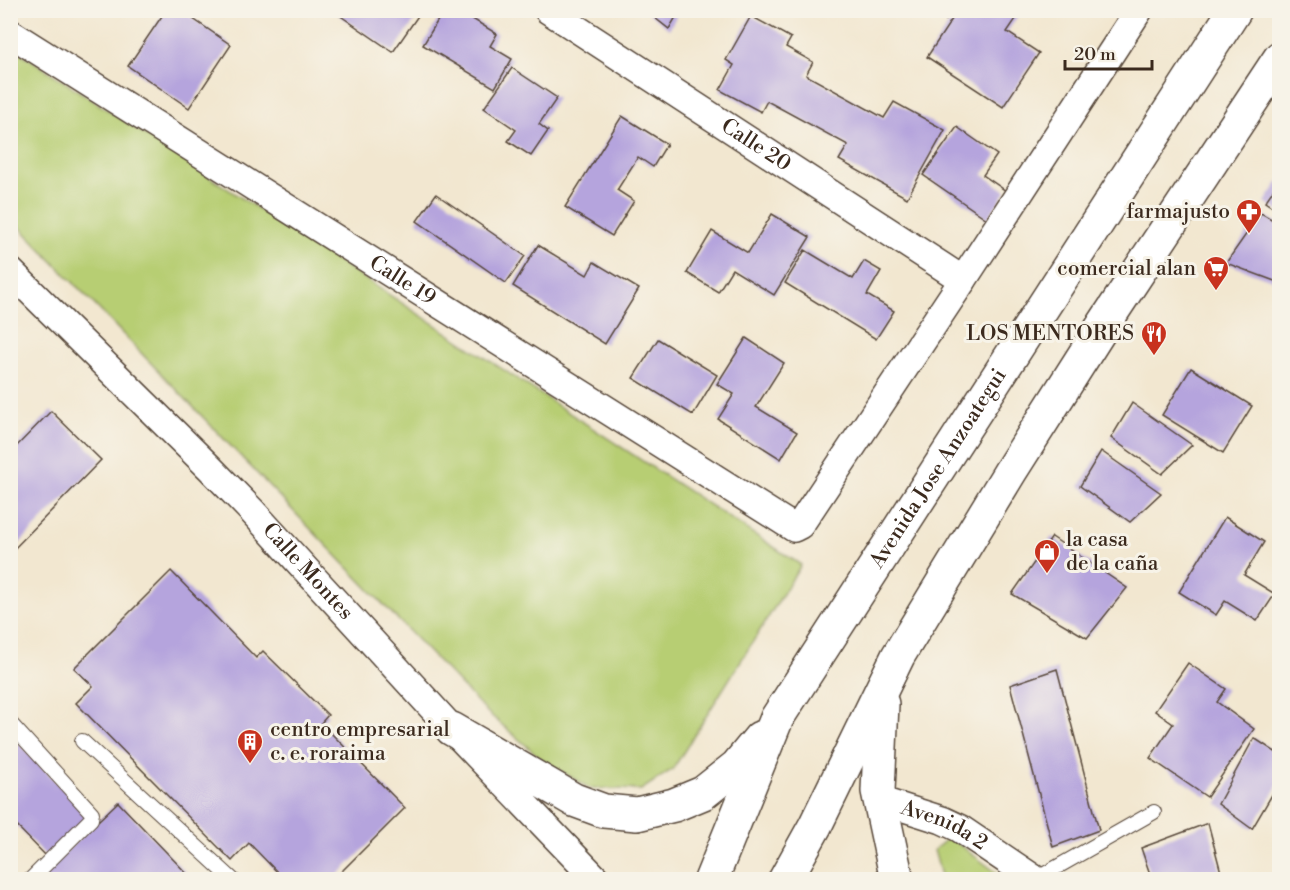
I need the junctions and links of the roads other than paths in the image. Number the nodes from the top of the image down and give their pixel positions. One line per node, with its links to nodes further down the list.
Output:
1 (548, 10): 7 (street, Calle 20)
2 (1235, 10): 9 (street, Avenida Jose Anzoategui)
3 (1130, 14): 7 (street)
4 (10, 33): 7 (street, Calle 19)
5 (1280, 58): 8 (street)
6 (10, 271): 11 (street, Calle Montes)
7 (963, 280)
8 (884, 686): 13 (street); 19 (street)
9 (777, 718): 11 (street); 18 (street, Avenida Jose Anzoategui)
10 (10, 723): 15 (lane)
11 (452, 729): 17 (street, Calle Montes)
12 (82, 741): 16 (lane)
13 (879, 800): 20 (street); 21 (street, Avenida 2)
14 (1154, 812): 21 (lane)
15 (30, 879)
16 (233, 879)
17 (597, 879)
18 (711, 879)
19 (785, 879)
20 (897, 879)
21 (1036, 879)

